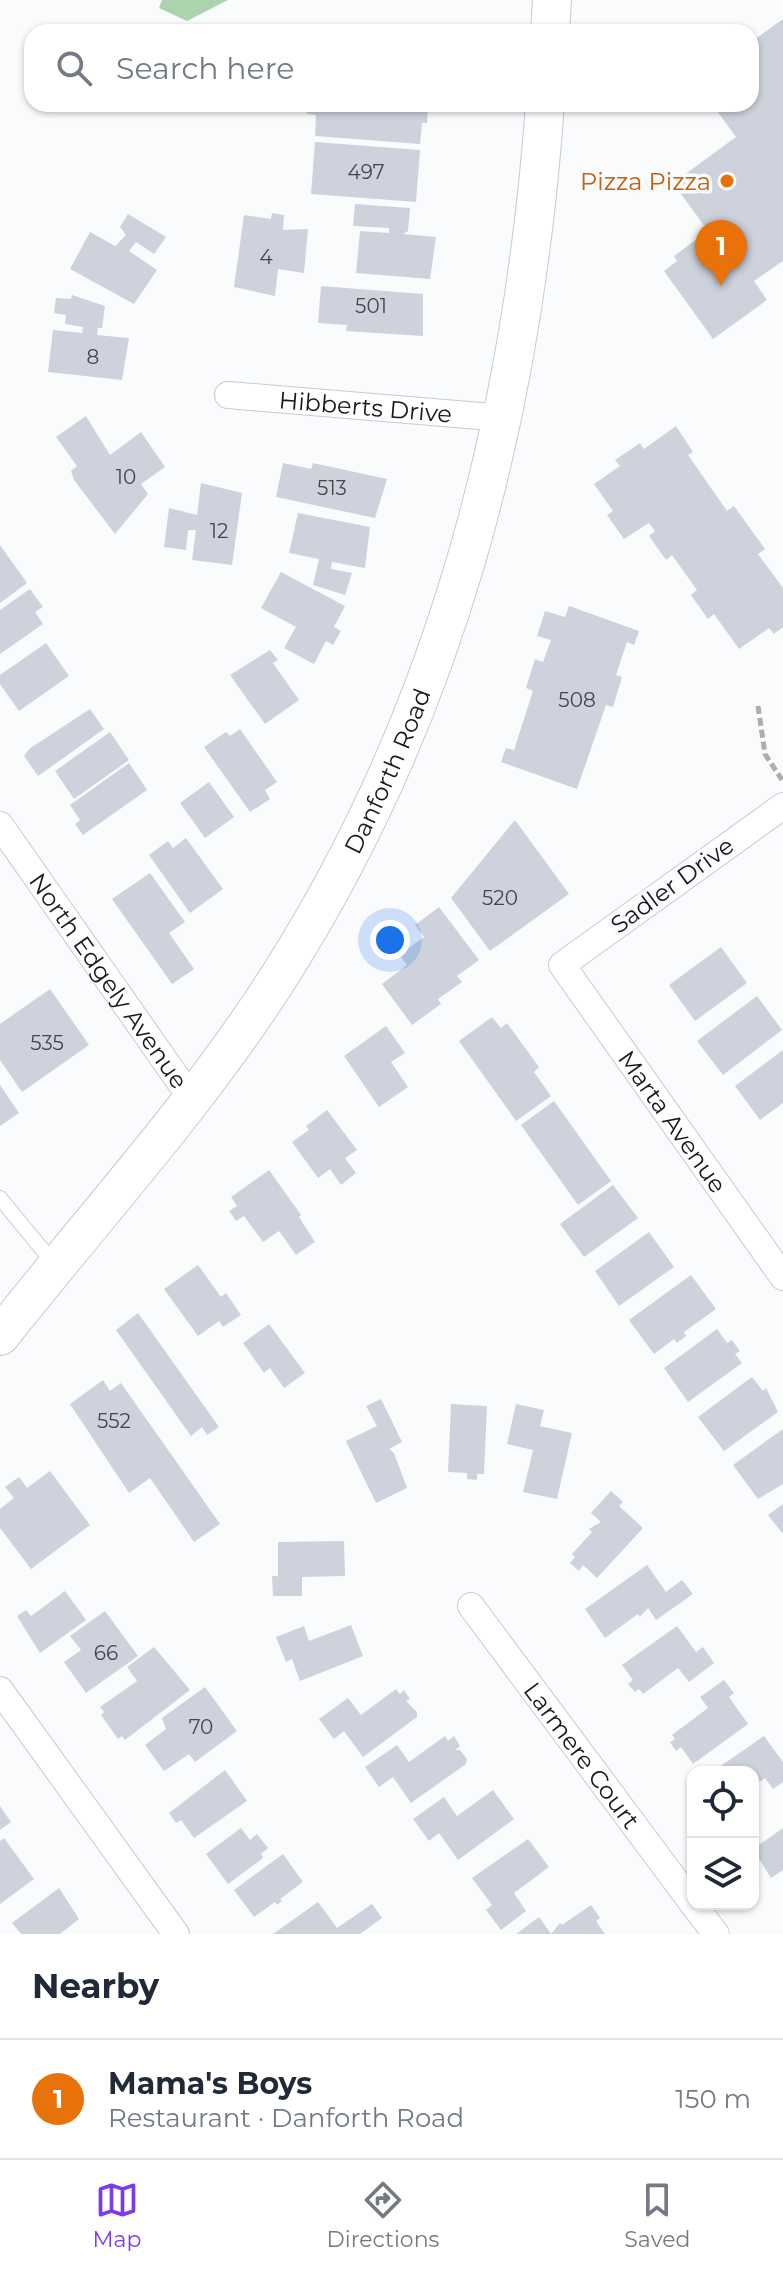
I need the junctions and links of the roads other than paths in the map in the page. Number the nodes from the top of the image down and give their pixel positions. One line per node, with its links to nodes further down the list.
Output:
1 (552, 0): 2 (main road)
2 (550, 24)
3 (544, 112): 5 (main road, Danforth Road)
4 (228, 395): 5 (street, Hibberts Drive)
5 (504, 418): 9 (main road, Danforth Road)
6 (783, 806): 8 (street, Sadler Drive)
7 (0, 825): 9 (street, North Edgely Avenue)
8 (562, 965): 12 (street, Marta Avenue)
9 (191, 1098): 11 (main road, Danforth Road)
10 (0, 1198): 11 (lane)
11 (56, 1266): 13 (main road, Danforth Road)
12 (783, 1277)
13 (0, 1336)
14 (471, 1606): 16 (street, Larmere Court)
15 (0, 1690): 18 (street)
16 (687, 1896)
17 (698, 1910): 19 (street, Larmere Court)
18 (176, 1934)
19 (716, 1934)

